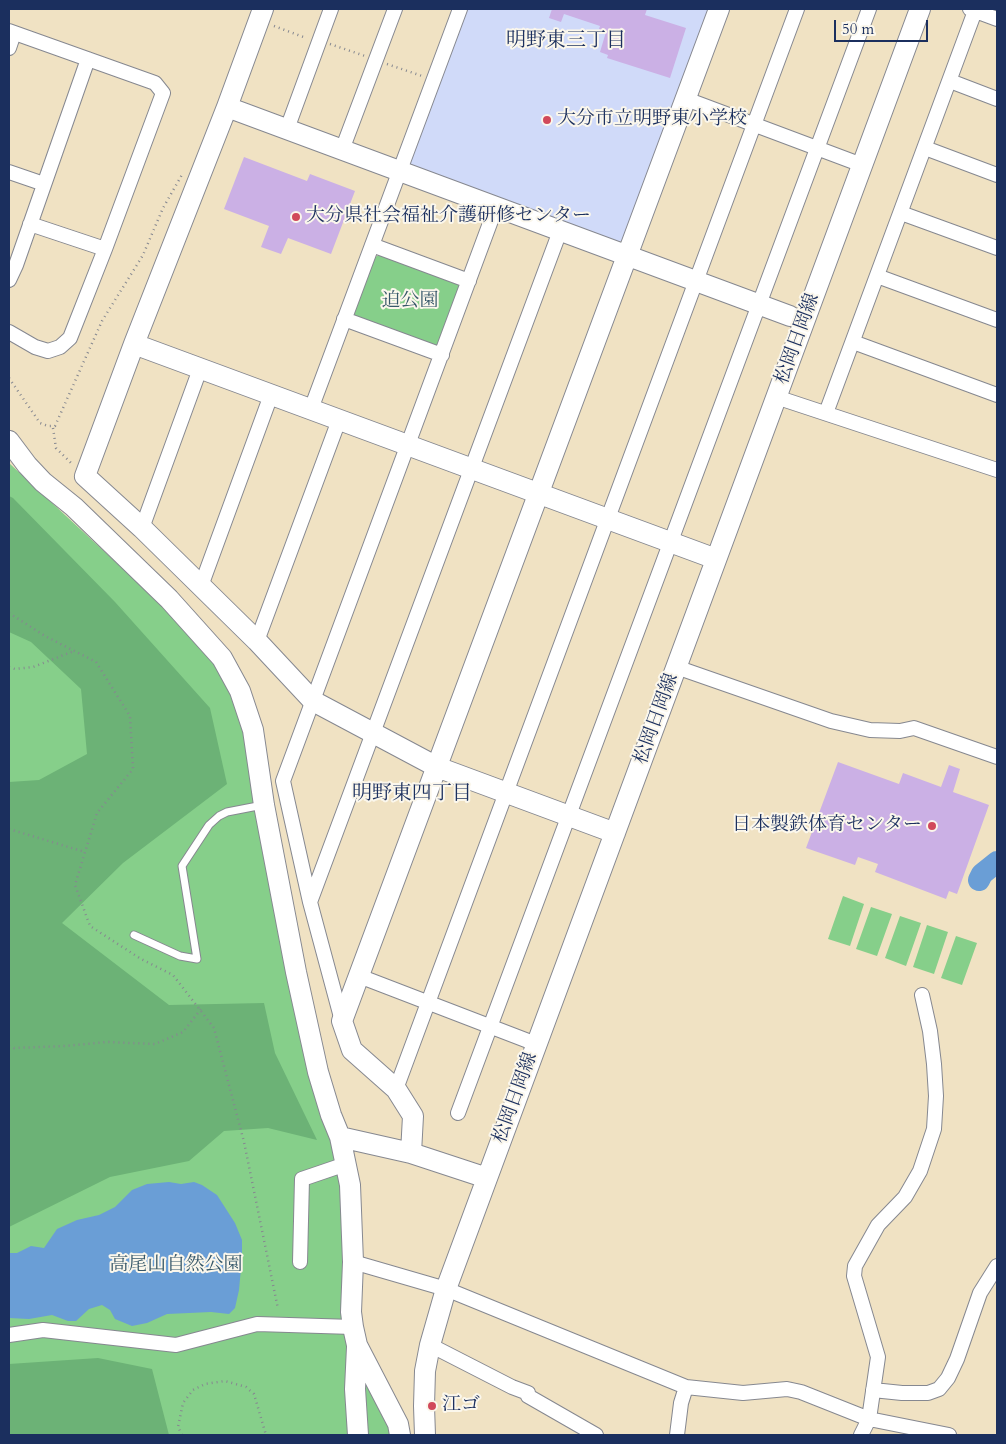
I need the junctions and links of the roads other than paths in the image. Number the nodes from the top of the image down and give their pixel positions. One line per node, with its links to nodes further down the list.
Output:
1 (331, 9): 19 (street)
2 (395, 9): 22 (street)
3 (460, 9): 24 (street)
4 (719, 9): 15 (street)
5 (797, 9): 18 (street)
6 (868, 9): 20 (street)
7 (920, 9): 23 (street, 松岡日岡線)
8 (973, 10): 10 (street); 14 (street)
9 (260, 15): 17 (street)
10 (997, 19)
11 (12, 32): 12 (street); 13 (street)
12 (9, 48)
13 (88, 59): 27 (street); 34 (street)
14 (950, 81): 16 (street); 21 (street)
15 (686, 99): 18 (street); 35 (street)
16 (997, 99)
17 (227, 107): 19 (street); 46 (street)
18 (754, 125): 20 (street); 39 (street)
19 (286, 129): 22 (street)
20 (817, 148): 23 (street); 40 (street)
21 (925, 148): 26 (street); 29 (street)
22 (342, 150): 24 (street)
23 (862, 165): 51 (street, 松岡日岡線)
24 (399, 171): 28 (street); 32 (street)
25 (9, 172): 27 (street)
26 (997, 175)
27 (44, 184): 30 (street)
28 (496, 207): 31 (street); 38 (street)
29 (901, 213): 33 (street); 36 (street)
30 (30, 224): 34 (street); 37 (street)
31 (560, 231): 35 (street); 57 (street)
32 (372, 246): 38 (street); 42 (street)
33 (997, 248)
34 (105, 249): 44 (street)
35 (627, 256): 39 (street); 59 (street)
36 (877, 276): 43 (street); 45 (street)
37 (9, 280)
38 (469, 281): 47 (street)
39 (696, 281): 40 (street); 60 (street)
40 (759, 305): 41 (street); 62 (street)
41 (790, 316)
42 (344, 319): 47 (street); 52 (street)
43 (997, 320)
44 (9, 332)
45 (853, 342): 50 (street); 53 (street)
46 (134, 344): 48 (street); 61 (street)
47 (442, 355): 56 (street)
48 (200, 369): 49 (street); 61 (street)
49 (271, 395): 52 (street); 64 (street)
50 (997, 395)
51 (776, 397): 53 (street); 63 (street, 松岡日岡線)
52 (311, 409): 54 (street)
53 (826, 413): 58 (street)
54 (339, 420): 56 (street); 65 (street)
55 (9, 441): 72 (street)
56 (408, 445): 57 (street); 67 (street)
57 (471, 469): 59 (street); 68 (street)
58 (997, 470)
59 (538, 494): 60 (street); 70 (street)
60 (608, 519): 62 (street); 71 (street)
61 (142, 528): 64 (street)
62 (670, 542): 63 (street); 73 (street)
63 (716, 559): 66 (street, 松岡日岡線)
64 (201, 586): 65 (street)
65 (257, 641): 67 (street)
66 (676, 667): 69 (street); 74 (street, 松岡日岡線)
67 (313, 701): 68 (street); 75 (street)
68 (373, 734): 70 (street); 75 (street)
69 (997, 758)
70 (437, 767): 71 (street); 77 (street)
71 (506, 793): 73 (street); 79 (street)
72 (264, 805): 76 (lane); 85 (street)
73 (569, 816): 74 (street); 81 (street)
74 (614, 833): 82 (street, 松岡日岡線)
75 (310, 902): 80 (street)
76 (134, 935)
77 (359, 976): 79 (street); 80 (street)
78 (922, 995): 97 (street)
79 (428, 1002): 81 (street); 83 (street)
80 (342, 1020): 83 (street)
81 (490, 1026): 82 (street); 84 (street)
82 (536, 1044): 88 (street, 松岡日岡線)
83 (396, 1089): 86 (street)
84 (458, 1113)
85 (340, 1137): 86 (street); 87 (street)
86 (411, 1153): 88 (street)
87 (346, 1164): 89 (street); 90 (street)
88 (487, 1178): 92 (street, 松岡日岡線)
89 (300, 1262)
90 (352, 1262): 92 (street); 94 (street)
91 (997, 1266): 97 (street)
92 (446, 1289): 95 (street, 松岡日岡線); 96 (street)
93 (9, 1335): 94 (street)
94 (355, 1336): 99 (street); 100 (street)
95 (430, 1345): 101 (street, 松岡日岡線); 102 (street)
96 (686, 1387): 98 (street); 103 (street)
97 (873, 1390): 98 (street)
98 (869, 1419): 104 (street); 105 (street)
99 (358, 1435)
100 (400, 1435)
101 (424, 1435)
102 (596, 1435)
103 (677, 1435)
104 (861, 1435)
105 (949, 1435)

